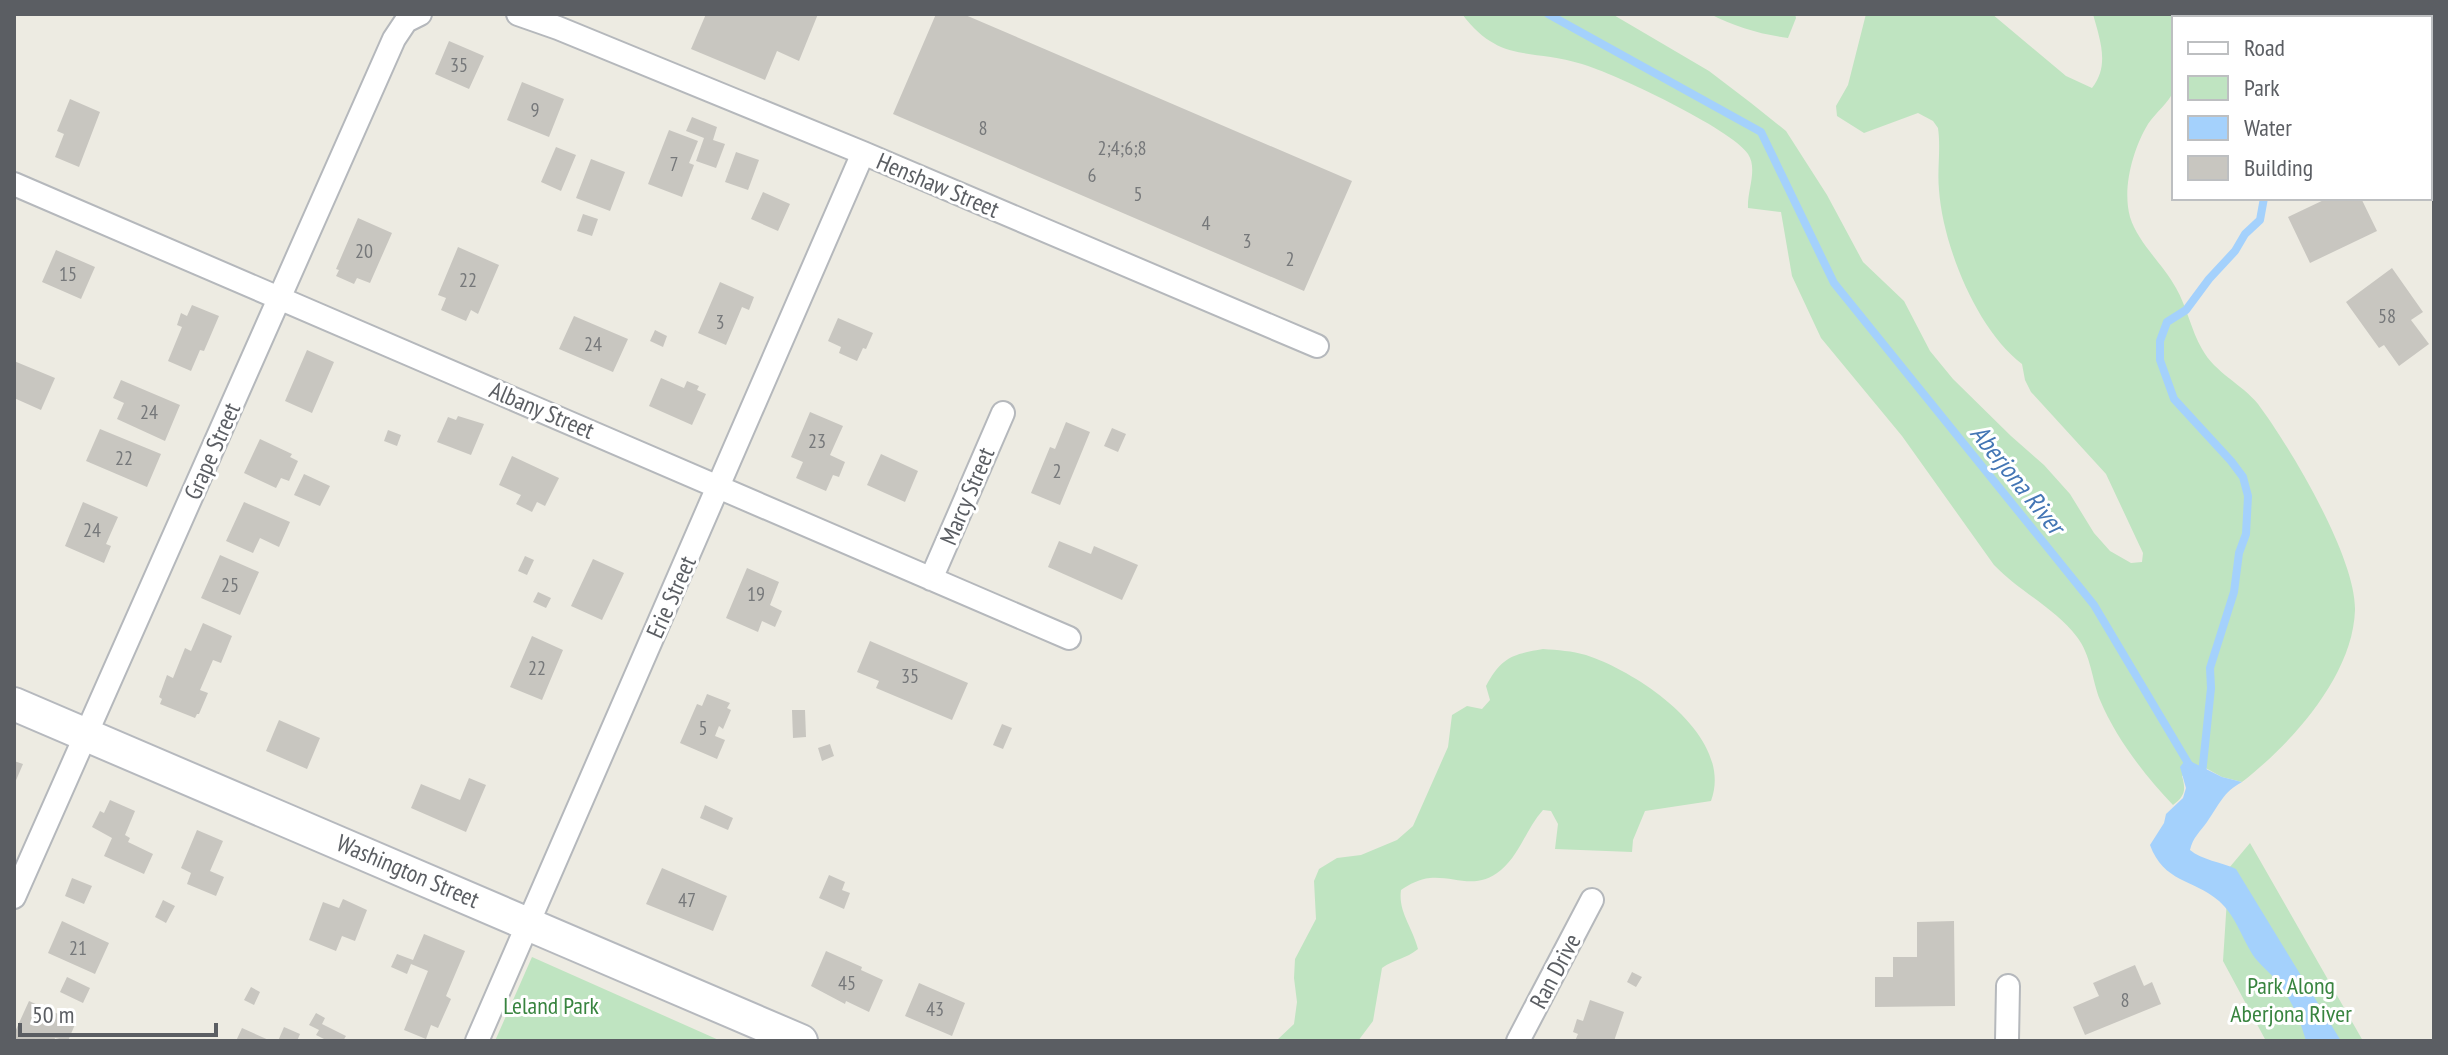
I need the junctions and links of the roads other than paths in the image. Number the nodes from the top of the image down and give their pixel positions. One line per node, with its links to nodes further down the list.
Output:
1 (420, 14): 6 (street, Grape Street)
2 (518, 14): 3 (street)
3 (561, 21): 4 (street, Henshaw Street)
4 (863, 153): 7 (street, Henshaw Street); 9 (street, Erie Street)
5 (14, 184): 6 (street, Albany Street)
6 (279, 297): 9 (street, Albany Street); 13 (street, Grape Street)
7 (1317, 346)
8 (1003, 413): 10 (street, Marcy Street)
9 (719, 487): 10 (street, Albany Street); 16 (street, Erie Street)
10 (931, 579): 11 (street, Albany Street)
11 (1069, 638)
12 (14, 704): 13 (main road, Washington Street)
13 (88, 734): 14 (street, Grape Street); 16 (main road, Washington Street)
14 (14, 897)
15 (1592, 900): 20 (street, Ran Drive)
16 (528, 923): 18 (street, Erie Street); 19 (main road, Washington Street)
17 (2008, 986): 21 (street)
18 (477, 1041)
19 (801, 1041)
20 (1518, 1041)
21 (2007, 1041)

